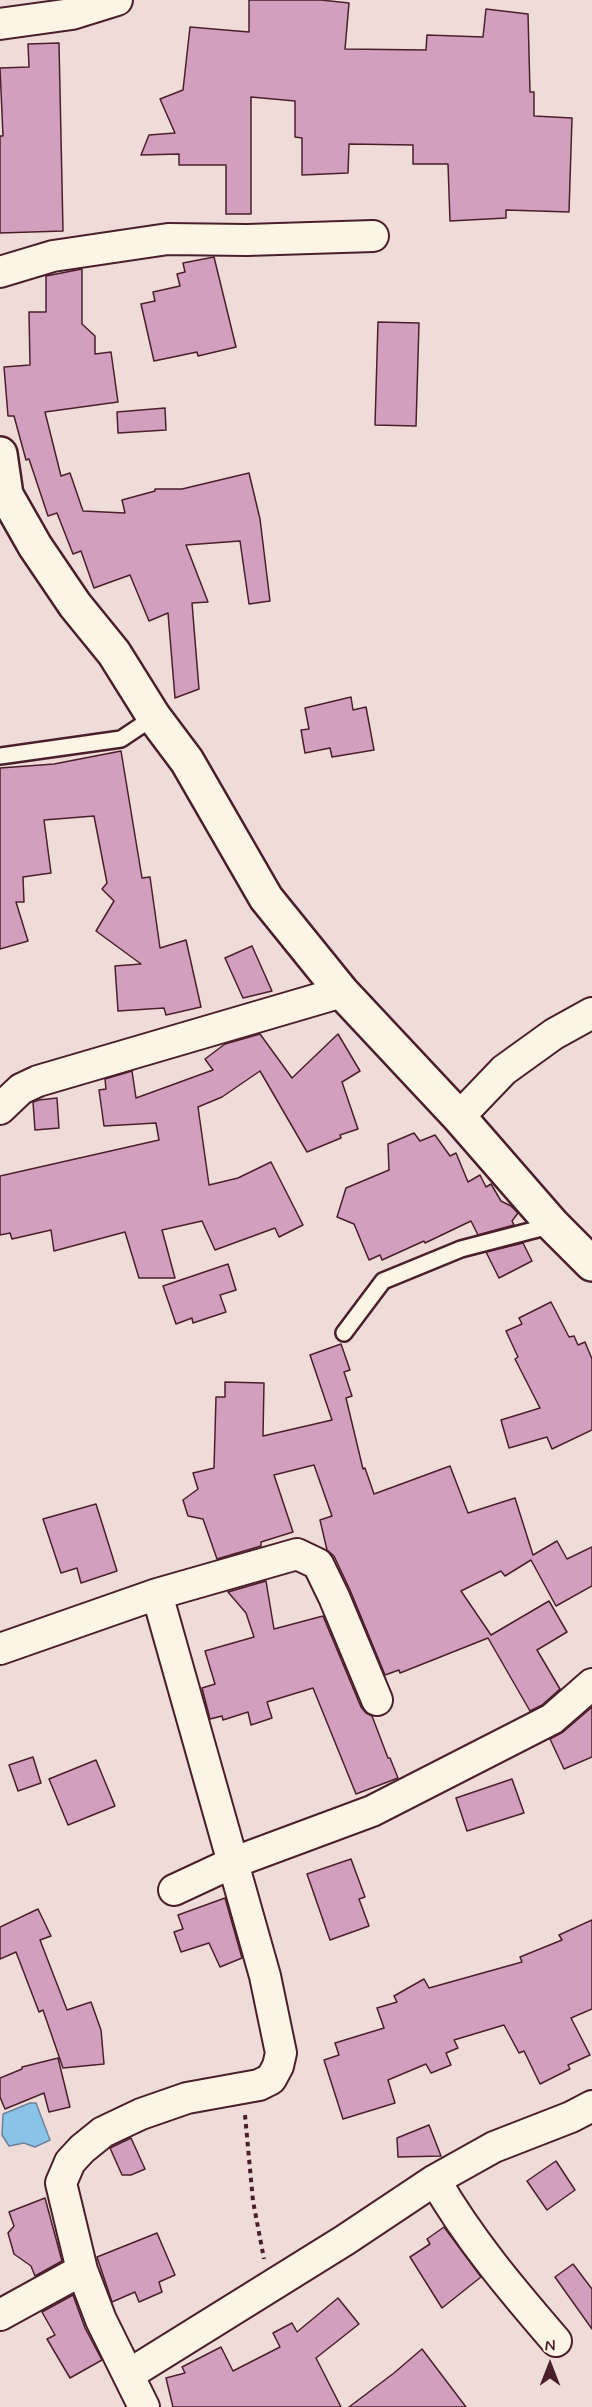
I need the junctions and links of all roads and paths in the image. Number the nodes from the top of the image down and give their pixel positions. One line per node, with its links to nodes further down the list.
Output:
1 (117, 0): 2 (street)
2 (0, 24)
3 (373, 236): 4 (street)
4 (0, 272)
5 (0, 453): 6 (street)
6 (3, 492): 7 (street)
7 (154, 717): 8 (lane); 9 (street)
8 (0, 756)
9 (342, 992): 11 (street); 12 (street)
10 (592, 1013): 12 (street)
11 (0, 1109)
12 (459, 1117): 13 (street)
13 (553, 1225): 14 (street); 15 (lane)
14 (592, 1264)
15 (344, 1333)
16 (157, 1594): 17 (street); 19 (street); 20 (street)
17 (0, 1649)
18 (592, 1684): 20 (street)
19 (377, 1700)
20 (232, 1863): 21 (street); 22 (street)
21 (174, 1890)
22 (259, 2085): 25 (street); 26 (path)
23 (590, 2113): 24 (street)
24 (435, 2180): 26 (street); 28 (street)
25 (82, 2270): 27 (street); 29 (street)
26 (269, 2288): 29 (street)
27 (0, 2315)
28 (556, 2341)
29 (129, 2375): 30 (street)
30 (144, 2407)

